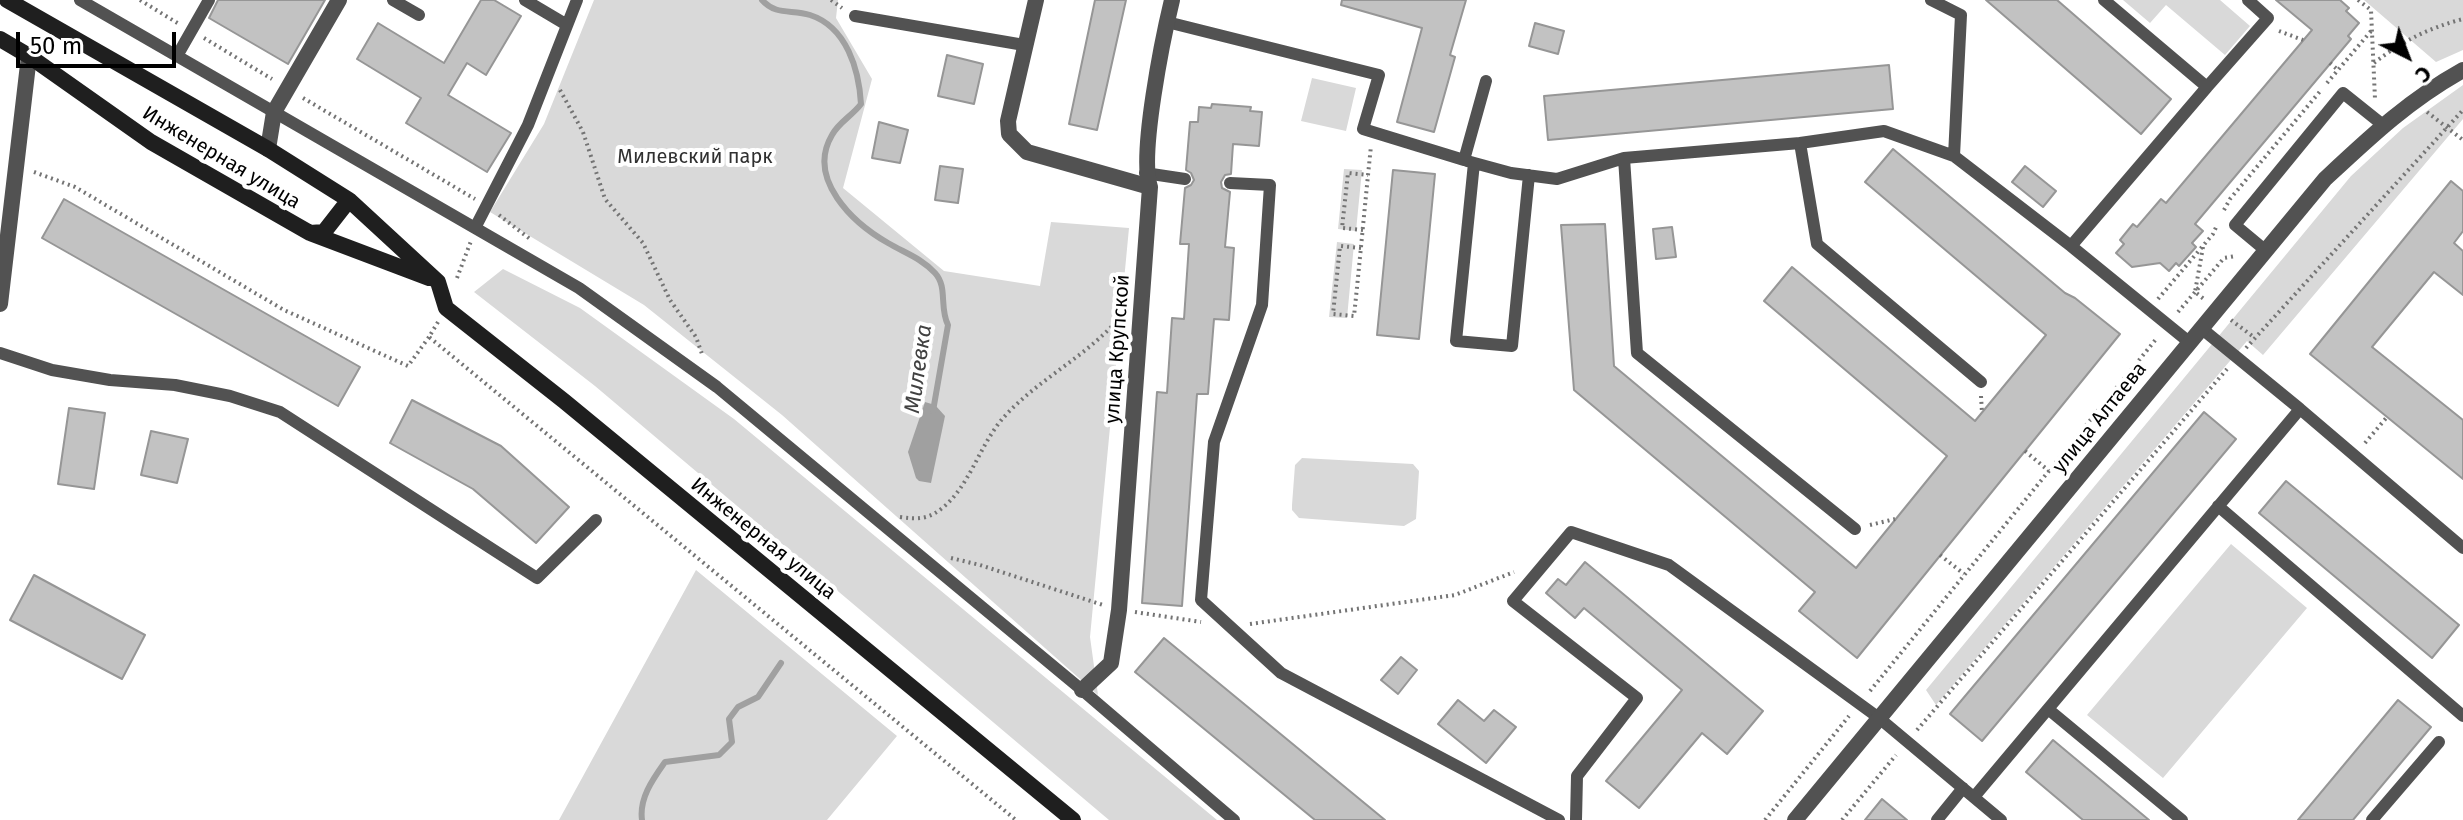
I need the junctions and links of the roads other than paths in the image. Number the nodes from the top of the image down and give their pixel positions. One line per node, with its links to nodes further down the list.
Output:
1 (7, 0): 27 (main road, Инженерная улица)
2 (80, 0): 20 (lane)
3 (209, 0): 20 (lane)
4 (339, 0): 24 (street)
5 (393, 0): 13 (lane)
6 (525, 0): 16 (lane)
7 (577, 0): 16 (lane)
8 (1036, 0): 18 (street)
9 (1172, 0): 15 (street, улица Крупской)
10 (1931, 0): 28 (lane)
11 (2104, 0): 23 (lane)
12 (2248, 0): 23 (lane)
13 (419, 15)
14 (855, 16): 18 (lane)
15 (1167, 22): 30 (lane); 33 (street, улица Крупской)
16 (567, 25): 36 (lane)
17 (0, 39): 19 (main road, Инженерная улица)
18 (1024, 45): 33 (street)
19 (29, 56): 37 (main road, Инженерная улица); 41 (street)
20 (177, 56): 24 (lane)
21 (2463, 70): 25 (street, улица Алтаева)
22 (1486, 81): 30 (lane)
23 (2207, 87): 38 (lane)
24 (274, 112): 27 (street); 36 (lane)
25 (2377, 120): 39 (street, улица Алтаева); 39 (lane)
26 (1800, 143): 28 (lane); 29 (lane); 45 (lane)
27 (268, 149): 35 (main road, Инженерная улица)
28 (1954, 156): 38 (lane)
29 (1624, 158): 31 (lane); 49 (lane)
30 (1469, 162): 31 (lane); 31 (lane)
31 (1529, 175)
32 (1185, 179): 33 (lane)
33 (1147, 180): 51 (street, улица Крупской)
34 (1230, 183): 60 (lane)
35 (349, 200): 37 (main road); 40 (main road, Инженерная улица)
36 (475, 228): 51 (lane)
37 (310, 233): 40 (main road, Инженерная улица)
38 (2071, 246): 43 (lane)
39 (2262, 247): 42 (street, улица Алтаева)
40 (438, 282): 58 (main road, Инженерная улица)
41 (0, 304)
42 (2201, 328): 43 (street, улица Алтаева); 46 (lane)
43 (2189, 342): 54 (street, улица Алтаева)
44 (0, 353): 48 (lane)
45 (1981, 382)
46 (2300, 409): 47 (lane); 50 (lane)
47 (2218, 506): 52 (lane); 53 (lane)
48 (596, 520)
49 (1855, 529)
50 (2463, 548)
51 (1082, 690): 59 (lane)
52 (2048, 709): 57 (lane); 65 (lane)
53 (2463, 716)
54 (1879, 718): 56 (lane); 61 (lane); 62 (street, улица Алтаева)
55 (2439, 742): 66 (lane)
56 (1963, 788): 57 (lane); 63 (lane)
57 (1974, 797): 64 (lane)
58 (1073, 820)
59 (1234, 820)
60 (1559, 820)
61 (1576, 820)
62 (1795, 820)
63 (1937, 820)
64 (2001, 820)
65 (2182, 820)
66 (2372, 820)

